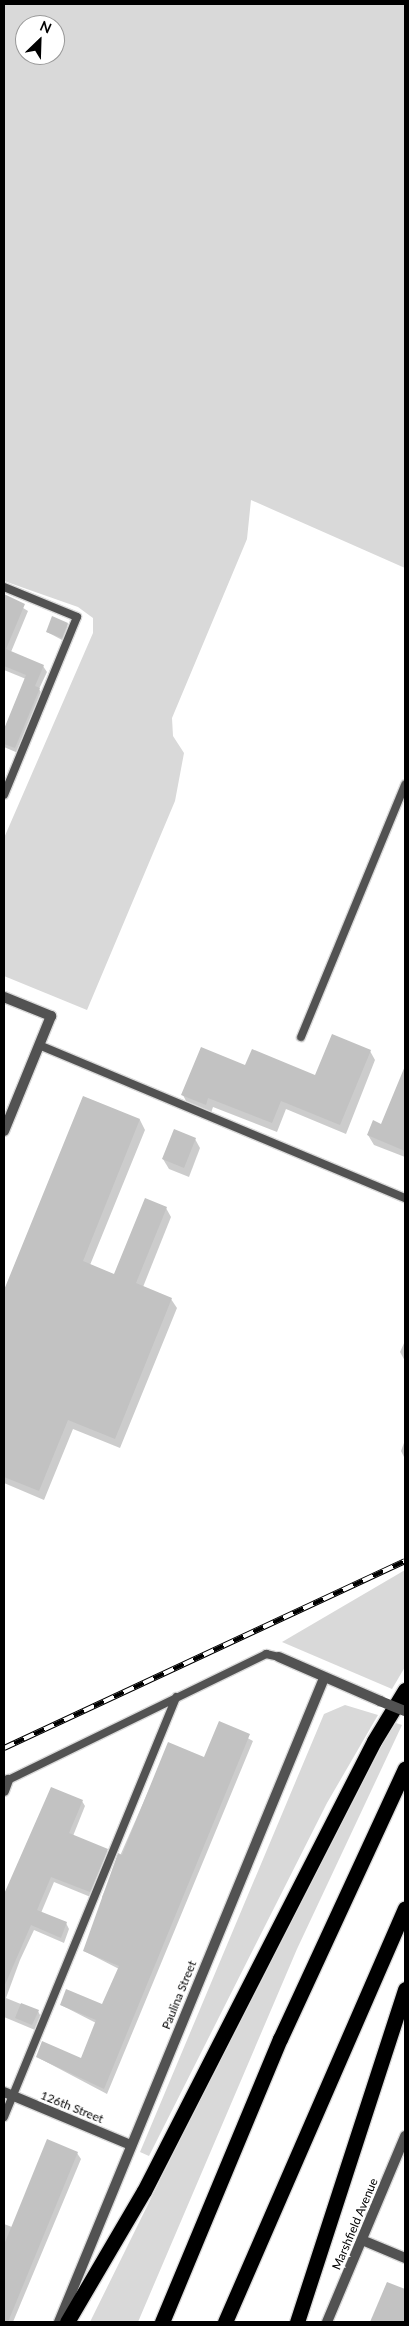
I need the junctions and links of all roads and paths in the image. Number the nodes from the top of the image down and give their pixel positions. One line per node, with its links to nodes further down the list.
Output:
1 (4, 586): 3 (lane)
2 (405, 785): 5 (lane)
3 (4, 795)
4 (4, 997): 6 (street)
5 (301, 1037)
6 (39, 1045): 7 (street); 8 (lane)
7 (4, 1131)
8 (405, 1198)
9 (279, 1656): 10 (street); 12 (lane)
10 (324, 1678): 13 (street, bridge); 22 (street, Paulina Street)
11 (405, 1690): 26 (highway)
12 (176, 1697): 15 (lane); 19 (lane)
13 (405, 1711)
14 (405, 1768): 27 (highway)
15 (6, 1781): 16 (street)
16 (4, 1791)
17 (405, 1909): 28 (highway)
18 (405, 1989): 29 (highway)
19 (8, 2094): 20 (lane); 22 (street, 126th Street)
20 (4, 2117)
21 (405, 2136): 23 (street, Marshfield Avenue)
22 (131, 2145): 25 (street, Paulina Street)
23 (362, 2240): 24 (street); 30 (street, Marshfield Avenue)
24 (405, 2258)
25 (59, 2322)
26 (67, 2322)
27 (162, 2322)
28 (225, 2322)
29 (298, 2322)
30 (327, 2322)

